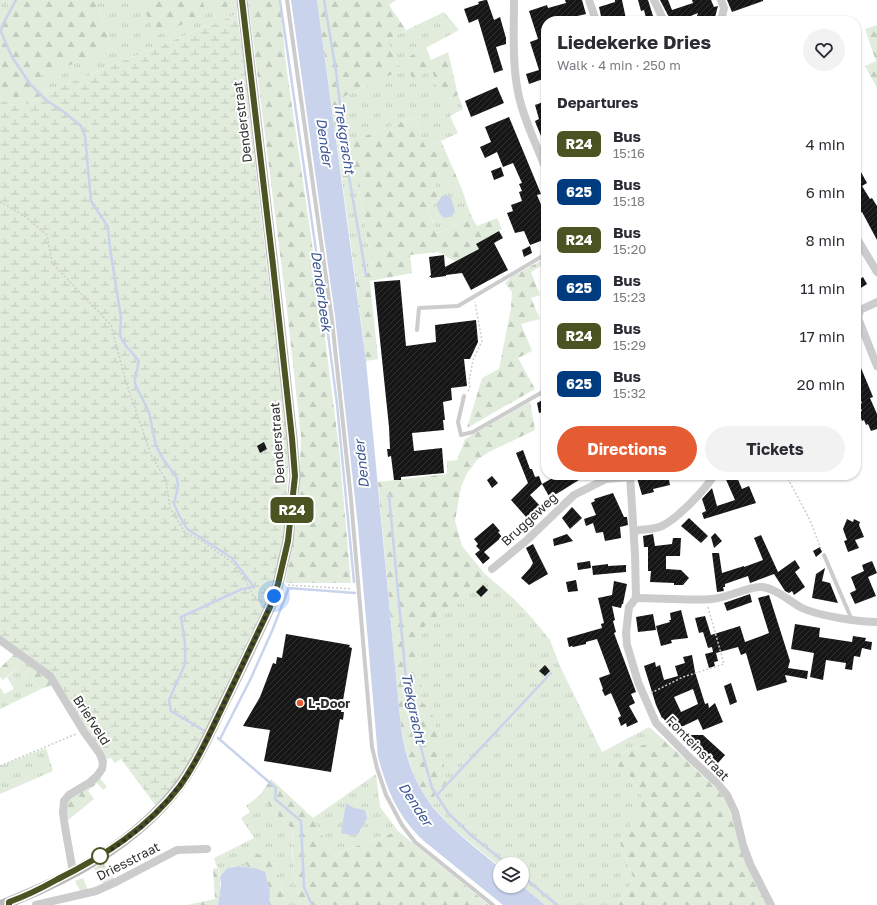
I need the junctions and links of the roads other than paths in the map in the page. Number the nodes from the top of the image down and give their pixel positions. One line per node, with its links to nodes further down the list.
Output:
1 (242, 0): 32 (street, Denderstraat)
2 (287, 0): 36 (lane)
3 (514, 0): 10 (street)
4 (589, 0): 7 (street)
5 (654, 0): 8 (street)
6 (721, 0): 9 (street)
7 (594, 16)
8 (662, 16)
9 (722, 16)
10 (541, 157)
11 (861, 245): 13 (street)
12 (541, 257): 17 (lane)
13 (877, 272)
14 (877, 302): 15 (street)
15 (861, 310)
16 (861, 326): 18 (street)
17 (417, 330)
18 (877, 366)
19 (541, 393): 20 (lane)
20 (464, 396)
21 (606, 480): 26 (street, Bruggeweg)
22 (630, 480): 24 (street, Fonteinstraat)
23 (710, 480): 24 (street)
24 (634, 530): 27 (street, Fonteinstraat)
25 (824, 555): 28 (lane)
26 (492, 569)
27 (638, 598): 28 (street); 37 (street, Fonteinstraat)
28 (852, 620): 29 (street)
29 (877, 622)
30 (0, 640): 32 (street, Briefveld)
31 (207, 849): 35 (street, Driesstraat)
32 (73, 872): 33 (street, Denderstraat)
33 (22, 901): 34 (street, Denderstraat)
34 (7, 904)
35 (36, 905)
36 (493, 905)
37 (771, 905)

